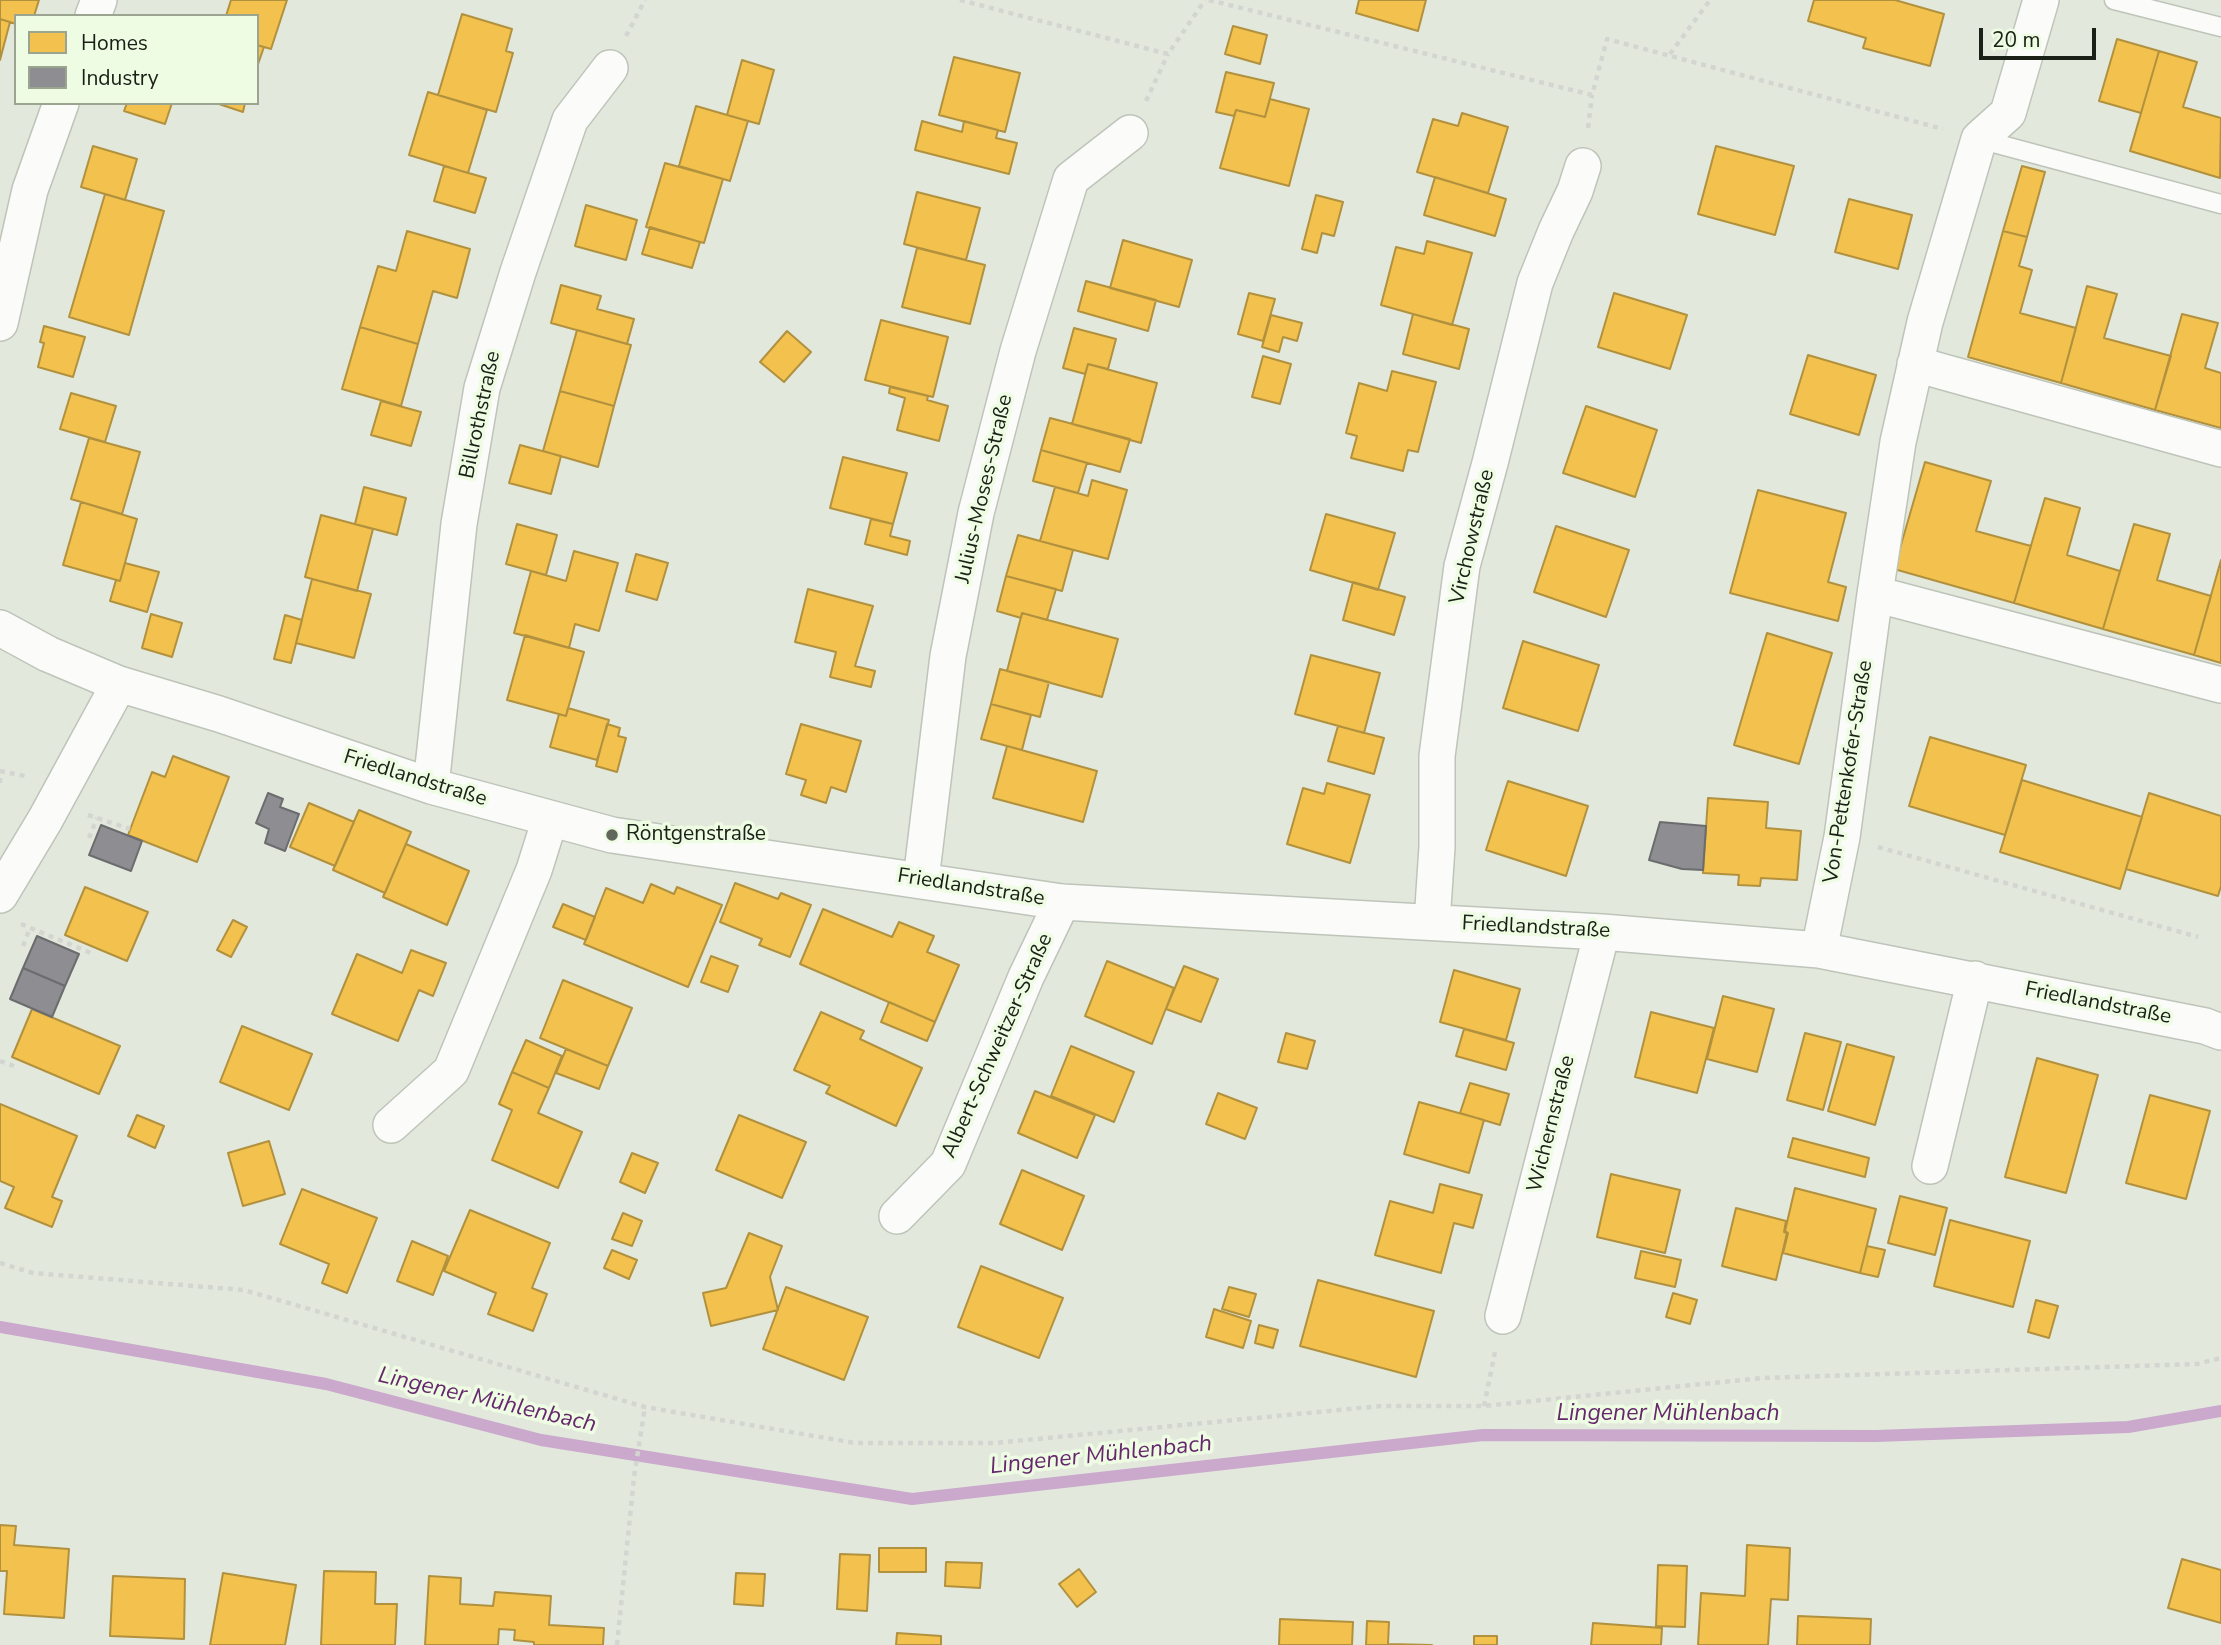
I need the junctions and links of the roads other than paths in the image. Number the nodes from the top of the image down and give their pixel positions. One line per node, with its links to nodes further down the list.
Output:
1 (2041, 0): 7 (street)
2 (2114, 0): 3 (lane)
3 (2221, 27)
4 (610, 68): 17 (street, Billrothstraße)
5 (60, 105): 10 (street)
6 (1130, 134): 19 (street, Julius-Moses-Straße)
7 (1979, 139): 9 (lane); 11 (street, Von-Pettenkofer-Straße)
8 (1583, 166): 22 (street, Virchowstraße)
9 (2221, 204)
10 (0, 323)
11 (1915, 364): 12 (street); 13 (street, Von-Pettenkofer-Straße)
12 (2221, 449)
13 (1875, 593): 16 (street); 24 (street, Von-Pettenkofer-Straße)
14 (0, 628): 15 (street, Friedlandstraße)
15 (119, 684): 17 (street, Friedlandstraße); 21 (street)
16 (2221, 685)
17 (431, 786): 18 (street, Friedlandstraße)
18 (550, 819): 19 (street, Friedlandstraße); 27 (street)
19 (921, 880): 20 (street, Friedlandstraße)
20 (1062, 902): 22 (street, Friedlandstraße); 29 (street, Albert-Schweitzer-Straße)
21 (5, 908)
22 (1432, 922): 23 (street, Friedlandstraße)
23 (1602, 932): 24 (street, Friedlandstraße); 30 (street, Wichernstraße)
24 (1819, 950): 25 (street, Friedlandstraße)
25 (1975, 979): 26 (street, Friedlandstraße); 28 (street)
26 (2221, 1032)
27 (391, 1125)
28 (1930, 1166)
29 (897, 1216)
30 (1503, 1316)

